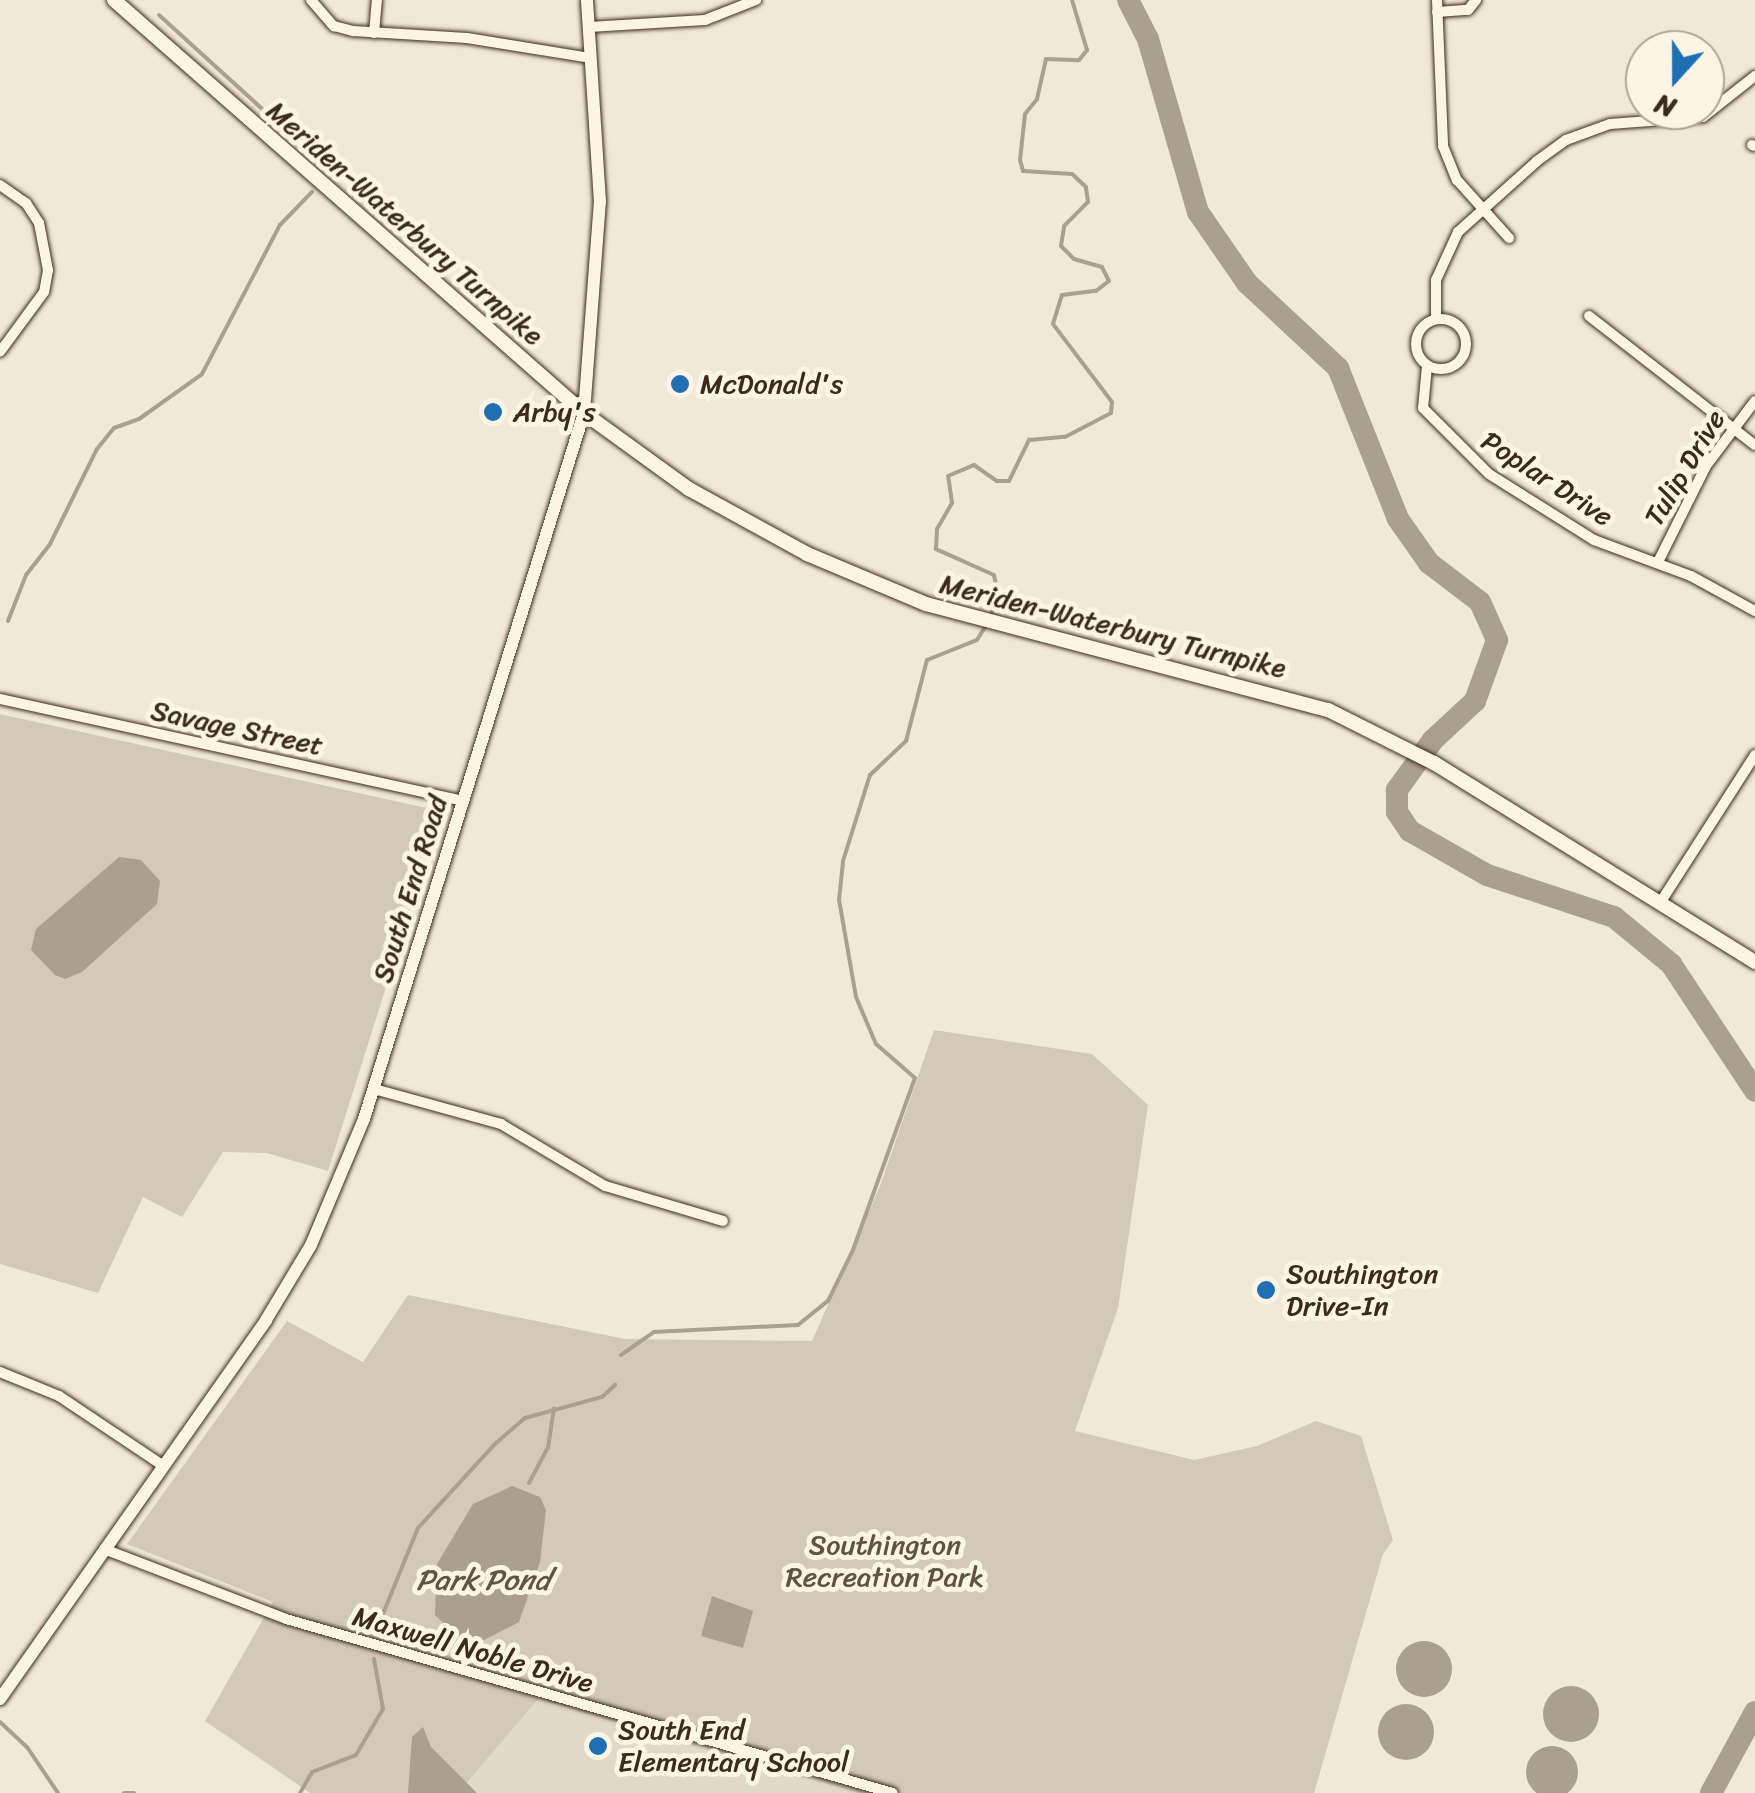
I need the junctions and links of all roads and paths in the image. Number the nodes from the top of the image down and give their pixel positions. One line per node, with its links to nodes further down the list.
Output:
1 (114, 0): 20 (main road, Meriden-Waterbury Turnpike)
2 (311, 0): 9 (street)
3 (377, 0): 9 (street)
4 (587, 0): 8 (street, South End Road)
5 (756, 0): 8 (street)
6 (1476, 0): 7 (street)
7 (1437, 6): 13 (street)
8 (590, 27): 10 (street, South End Road)
9 (374, 33): 10 (street)
10 (591, 58): 20 (street, South End Road)
11 (1755, 76): 13 (street)
12 (0, 185): 17 (street)
13 (1481, 210): 14 (street); 16 (street)
14 (1510, 238)
15 (1589, 316): 21 (street)
16 (1436, 319): 18 (street); 18 (street)
17 (0, 352)
18 (1427, 366): 23 (street, Poplar Drive)
19 (1755, 401): 21 (street, Tulip Drive)
20 (584, 413): 27 (street, South End Road); 28 (main road, Meriden-Waterbury Turnpike)
21 (1732, 427): 22 (street); 23 (street, Tulip Drive)
22 (1755, 445)
23 (1658, 562): 24 (street, Poplar Drive)
24 (1755, 611)
25 (0, 699): 27 (street, Savage Street)
26 (1755, 755): 28 (street)
27 (464, 800): 30 (street, South End Road)
28 (1660, 902): 29 (main road, Meriden-Waterbury Turnpike)
29 (1755, 962)
30 (374, 1089): 31 (street); 33 (street, South End Road)
31 (722, 1221)
32 (0, 1372): 33 (street)
33 (162, 1465): 34 (street, South End Road)
34 (104, 1550): 35 (street, South End Road); 36 (street, Maxwell Noble Drive)
35 (0, 1699)
36 (893, 1793)

